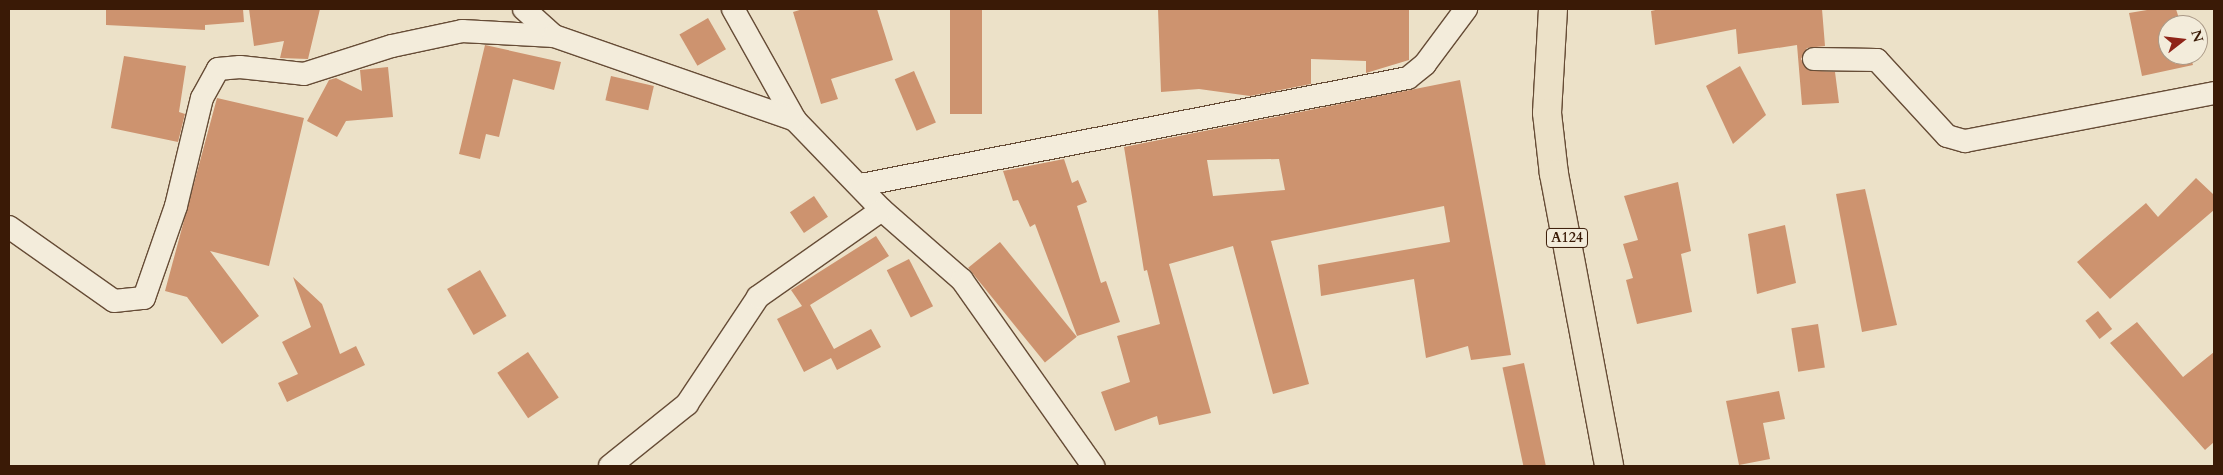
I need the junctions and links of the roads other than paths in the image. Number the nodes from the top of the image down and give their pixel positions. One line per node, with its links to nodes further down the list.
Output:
1 (524, 9): 5 (street)
2 (732, 9): 8 (street)
3 (1466, 9): 9 (street)
4 (1552, 9): 14 (highway, A124)
5 (554, 36): 8 (street); 11 (street)
6 (1814, 59): 7 (street)
7 (2214, 93)
8 (795, 120): 9 (street)
9 (861, 185): 10 (street)
10 (882, 210): 12 (street); 13 (street)
11 (9, 228)
12 (610, 466)
13 (1093, 466)
14 (1609, 466)

